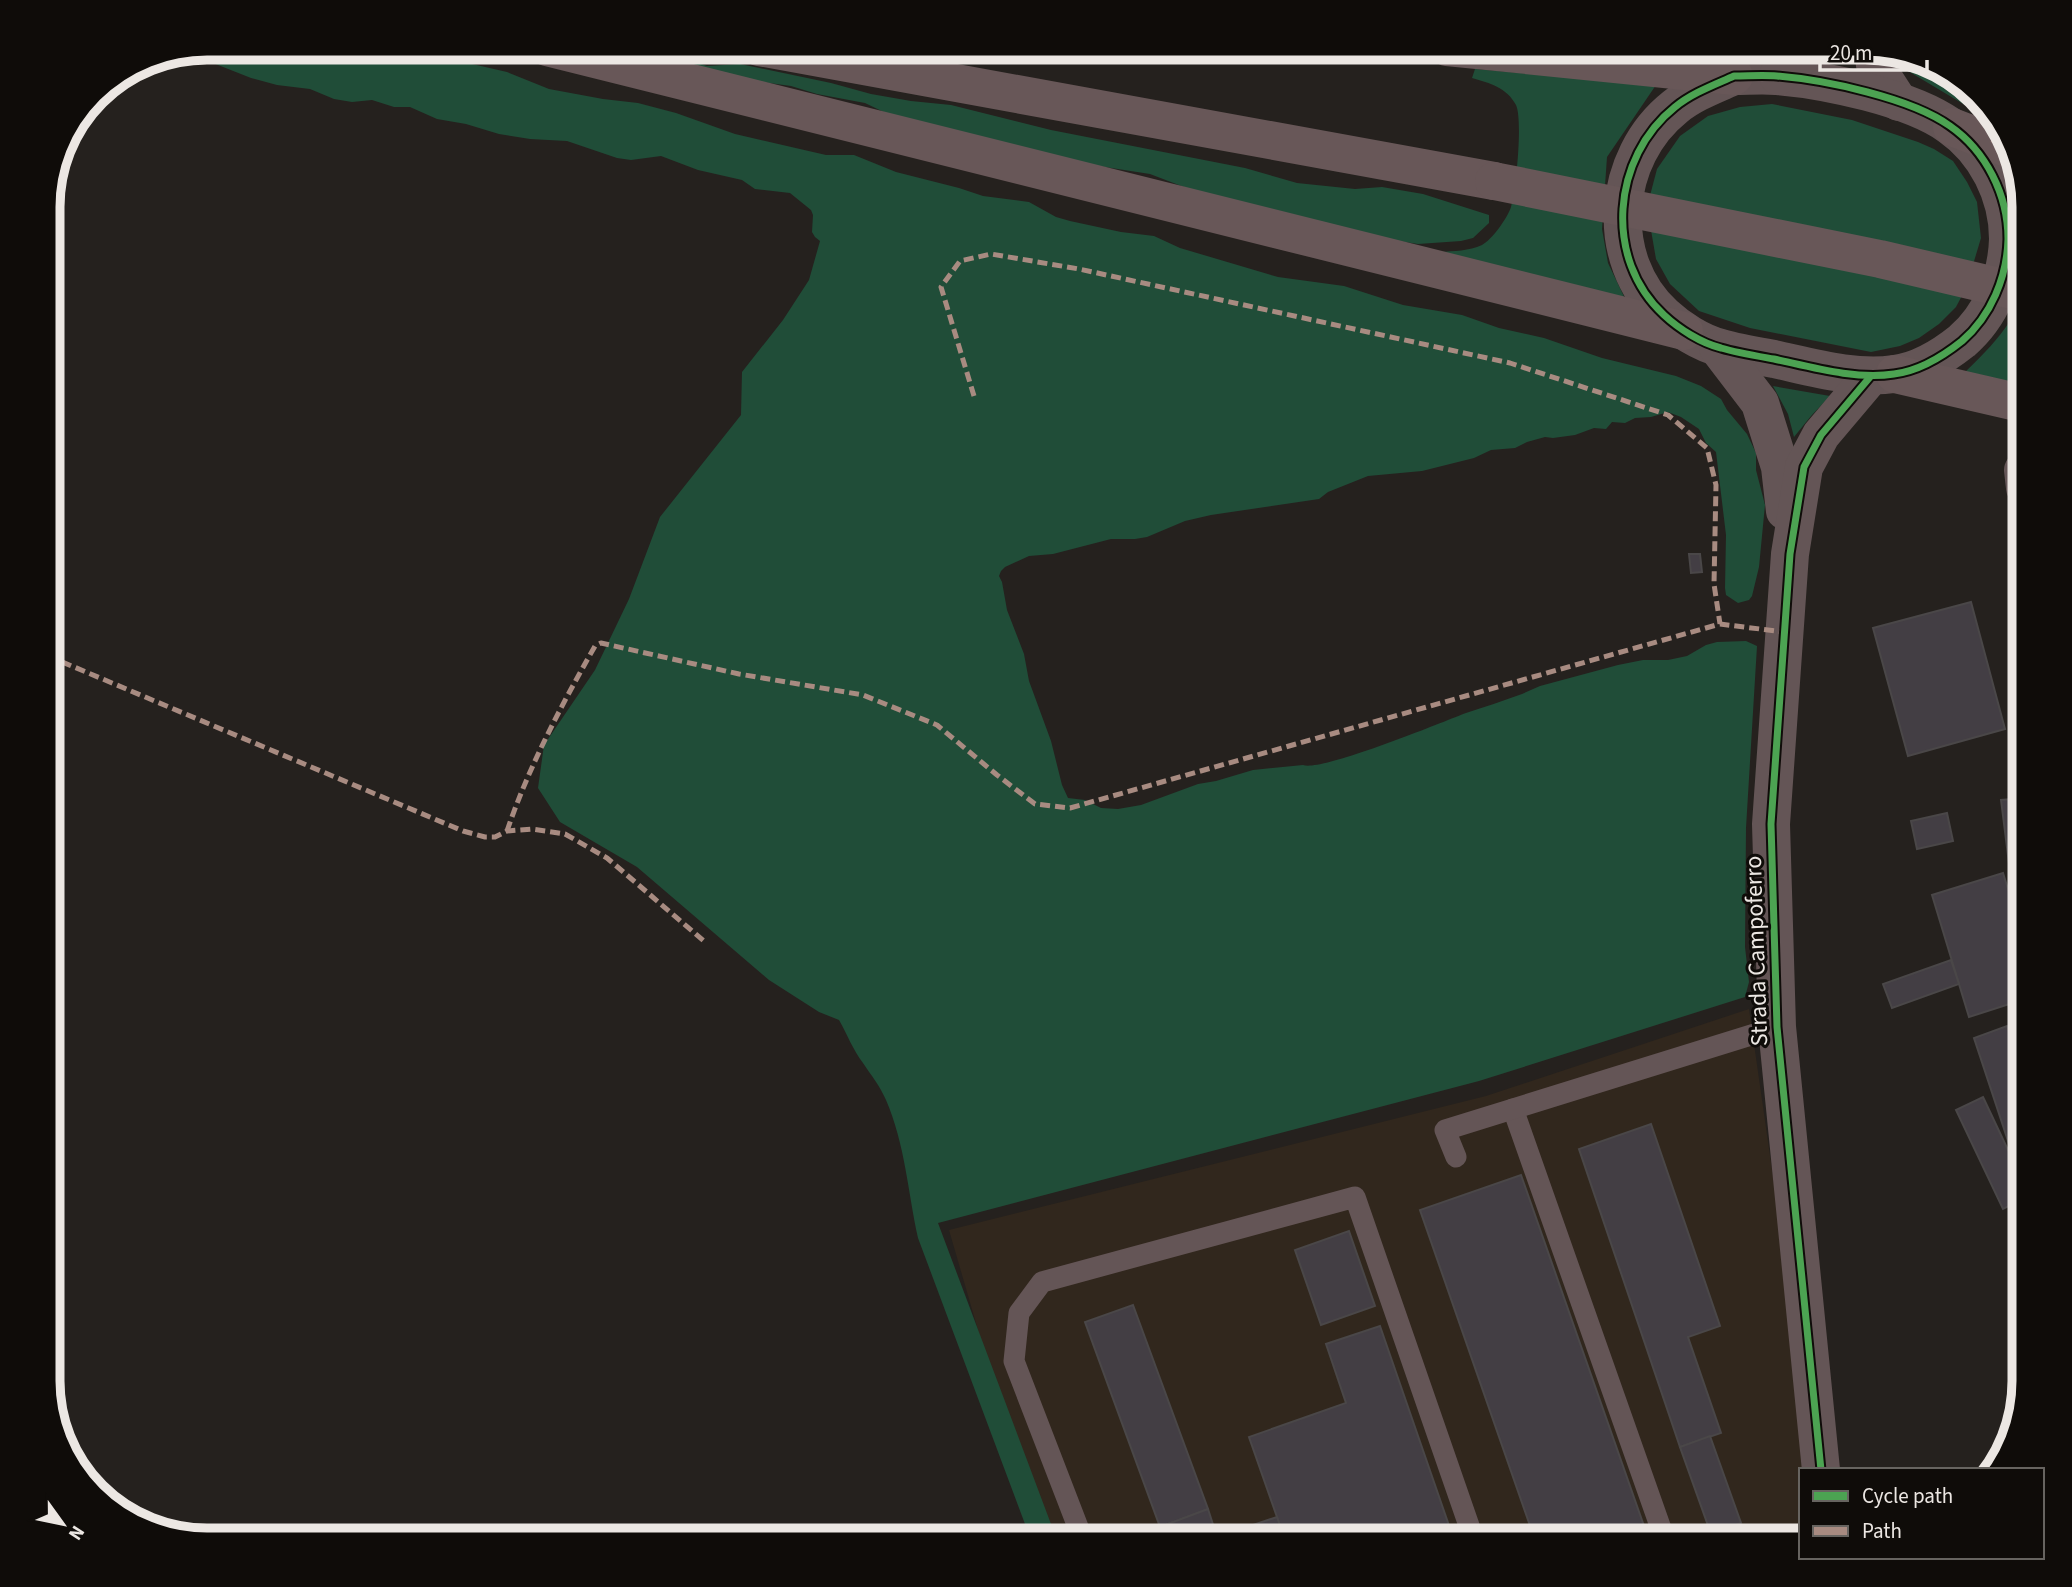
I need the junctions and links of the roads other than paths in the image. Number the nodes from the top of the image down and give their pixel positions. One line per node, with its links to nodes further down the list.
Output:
1 (599, 60): 12 (highway)
2 (830, 60): 11 (highway, bridge)
3 (1576, 60): 6 (highway)
4 (1797, 60): 7 (street)
5 (1874, 60): 8 (street)
6 (1734, 76): 7 (street); 12 (street)
7 (1778, 76): 8 (street)
8 (1899, 102): 9 (street)
9 (1952, 127): 10 (highway); 14 (street)
10 (1999, 145)
11 (2012, 290)
12 (1684, 331): 13 (street)
13 (1718, 348): 14 (street); 16 (street)
14 (1882, 375): 15 (highway); 16 (street)
15 (2012, 401)
16 (1790, 554): 17 (street, Strada Campoferro)
17 (1777, 1027): 18 (lane); 20 (street, Strada Campoferro)
18 (1513, 1109): 19 (lane); 23 (lane)
19 (1455, 1157)
20 (1821, 1468)
21 (1078, 1528): 22 (lane)
22 (1470, 1528)
23 (1661, 1528)

